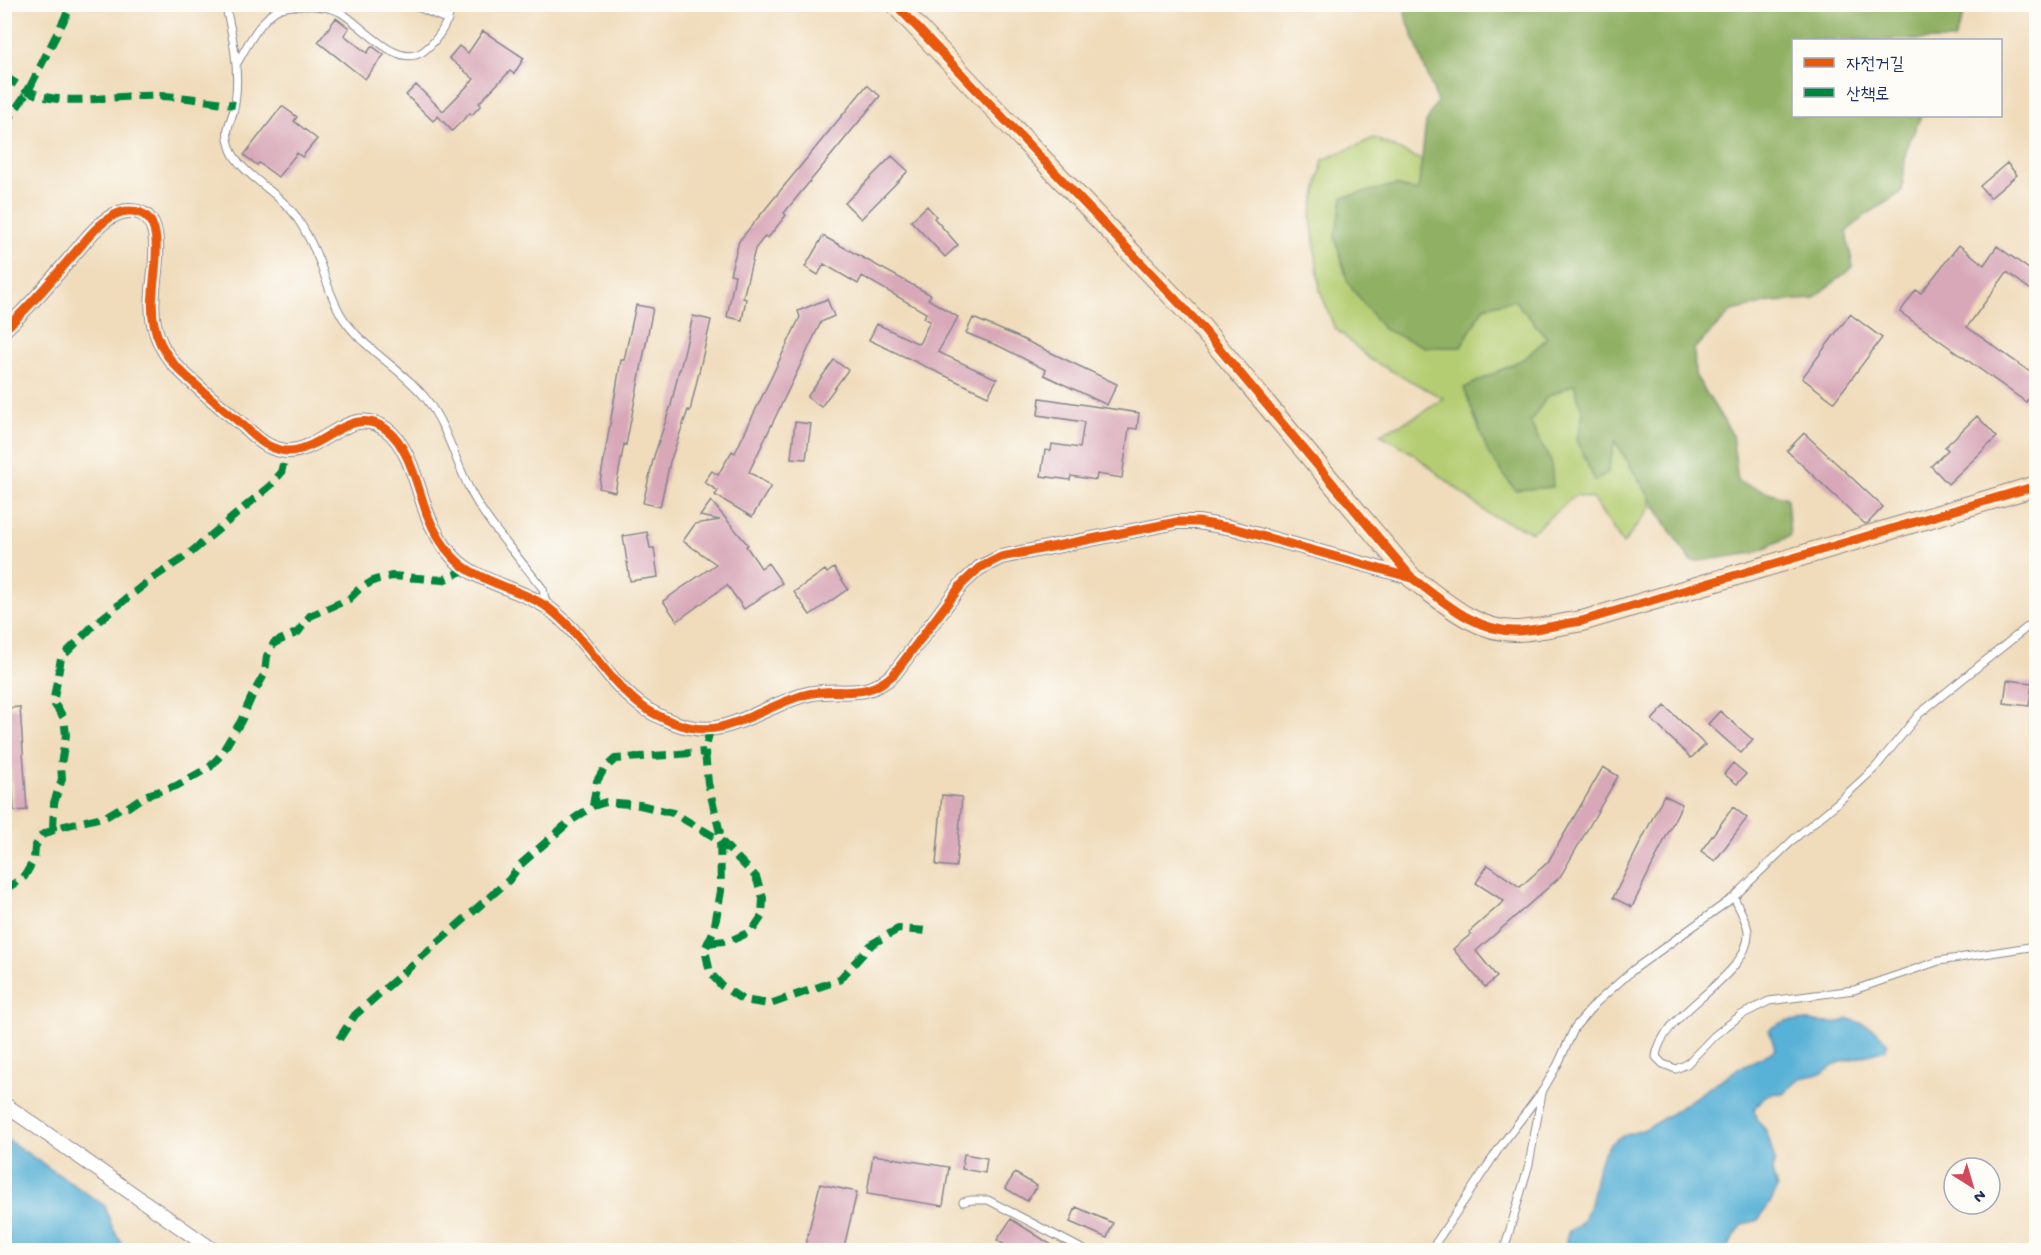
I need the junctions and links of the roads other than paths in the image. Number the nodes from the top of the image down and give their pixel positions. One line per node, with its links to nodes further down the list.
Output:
1 (225, 4): 6 (lane)
2 (411, 4): 5 (lane)
3 (453, 4): 5 (lane)
4 (895, 4): 9 (street)
5 (448, 20): 6 (lane)
6 (236, 65): 10 (lane)
7 (4, 330): 10 (street)
8 (2037, 486): 9 (street)
9 (1412, 578): 10 (street)
10 (547, 607)
11 (2037, 620): 12 (lane)
12 (1734, 897): 13 (lane); 14 (lane)
13 (2037, 945)
14 (1543, 1090): 19 (lane); 20 (lane)
15 (4, 1104): 17 (street)
16 (963, 1202): 18 (lane)
17 (213, 1251)
18 (1084, 1251)
19 (1431, 1251)
20 (1504, 1251)

